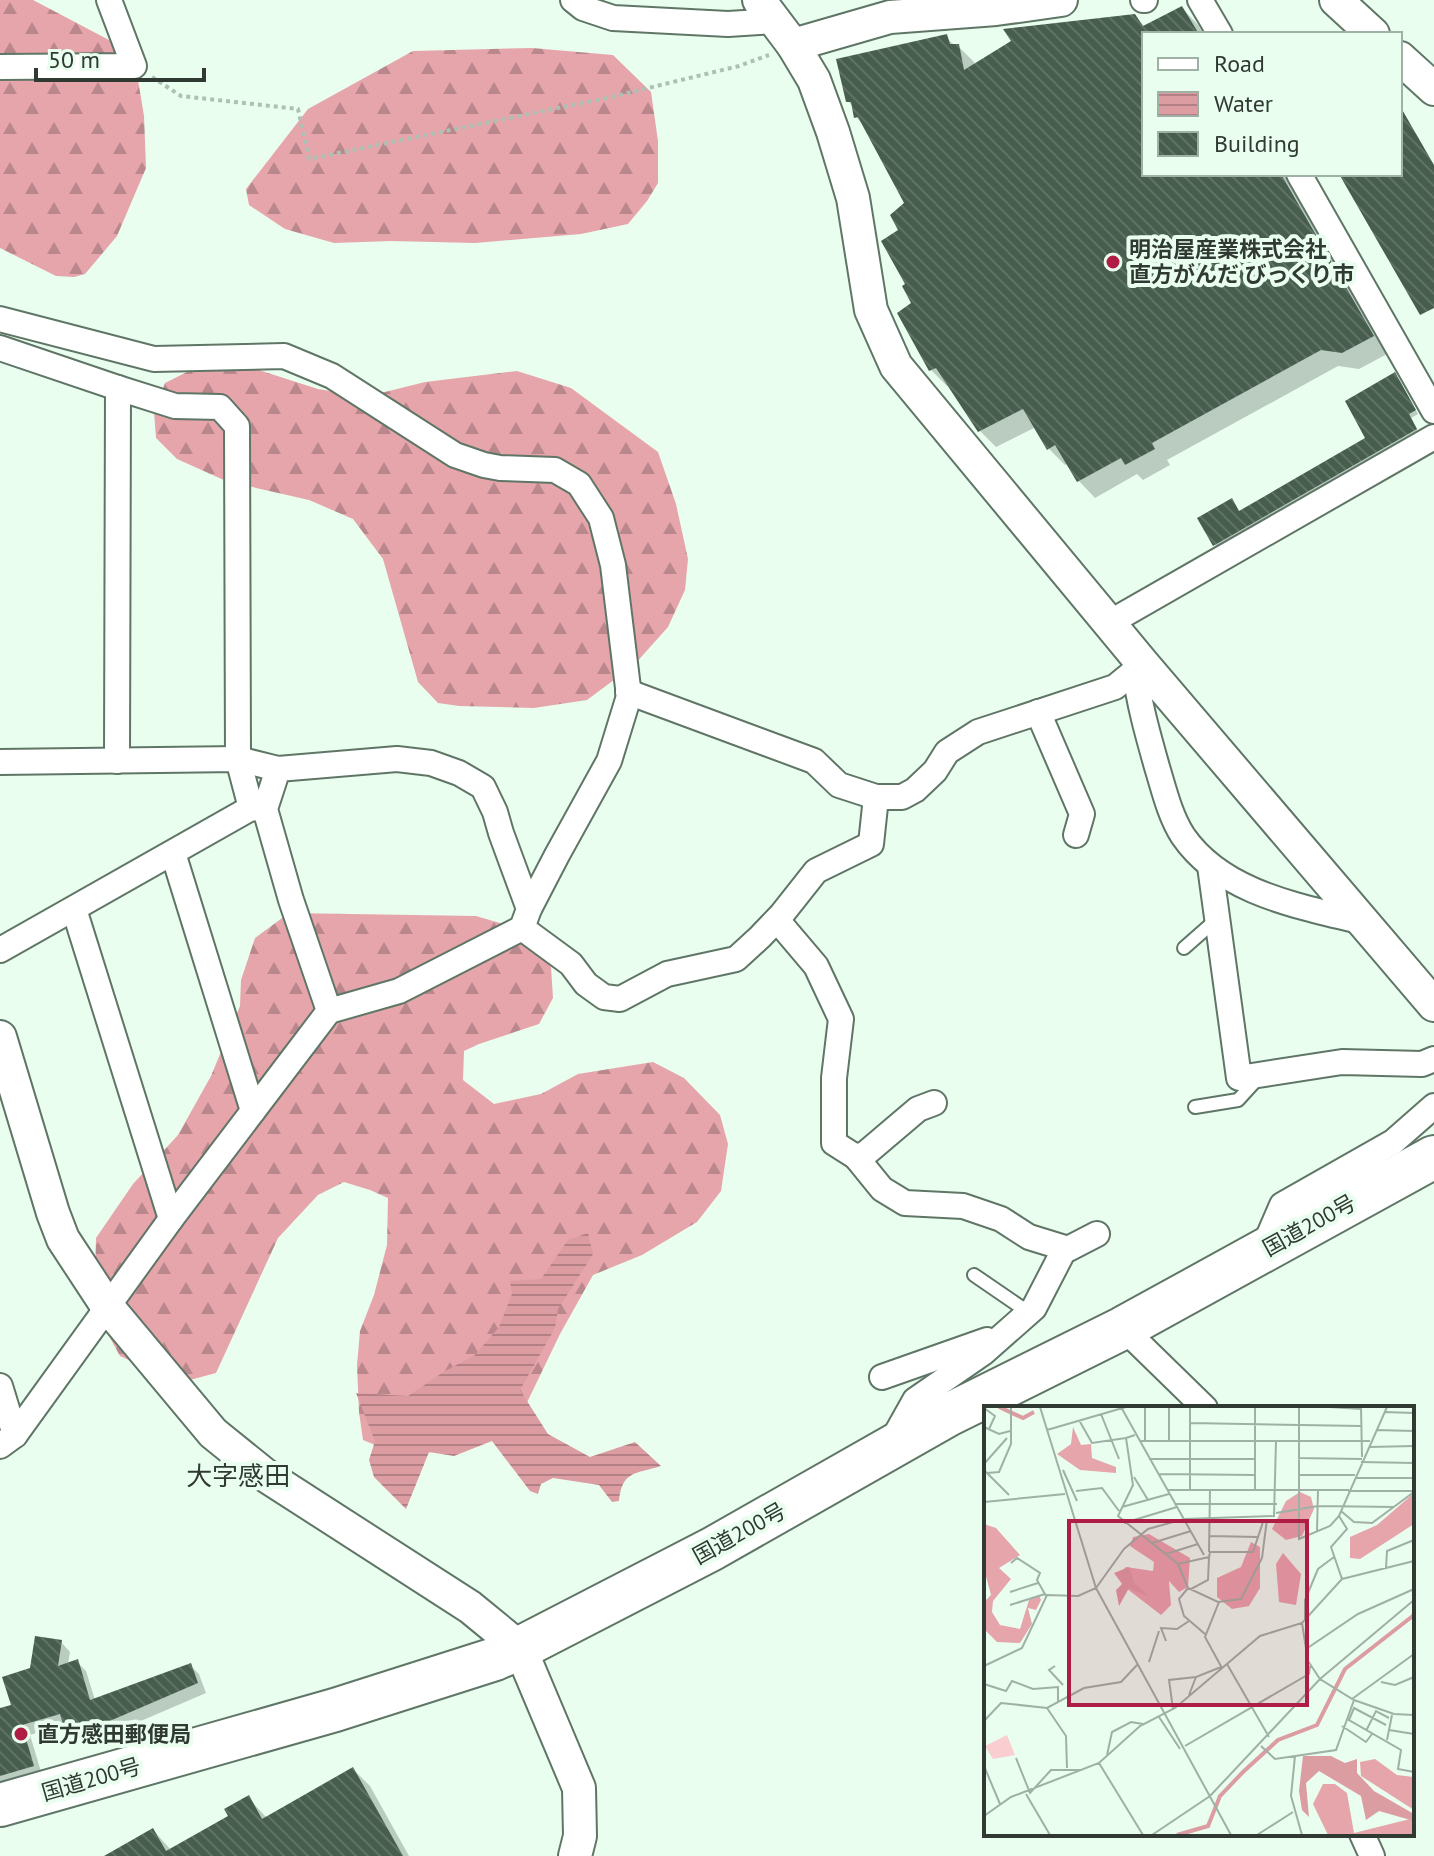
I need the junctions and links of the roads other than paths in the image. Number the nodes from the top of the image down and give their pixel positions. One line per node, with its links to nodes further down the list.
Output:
1 (109, 0): 11 (street)
2 (573, 0): 7 (street)
3 (1061, 0): 6 (street)
4 (1200, 0): 8 (street)
5 (1336, 0): 9 (street)
6 (994, 4): 7 (street)
7 (776, 22): 19 (street)
8 (1219, 32)
9 (1371, 32)
10 (1402, 60): 12 (street)
11 (0, 67)
12 (1434, 89)
13 (1300, 176): 17 (street)
14 (0, 319): 21 (street)
15 (0, 348): 16 (street)
16 (118, 388): 23 (street); 24 (street)
17 (1434, 411)
18 (1434, 437): 19 (street)
19 (1109, 623): 20 (street)
20 (1139, 667): 22 (street); 31 (street); 36 (street)
21 (628, 692): 27 (street); 33 (street)
22 (1038, 712): 27 (street); 29 (street)
23 (238, 759): 24 (street); 26 (street); 28 (street)
24 (117, 761): 25 (street)
25 (0, 762)
26 (278, 769): 28 (street); 33 (street)
27 (876, 797): 35 (street)
28 (258, 809): 30 (street); 40 (street)
29 (1076, 835)
30 (173, 853): 32 (street); 47 (street)
31 (1210, 866): 34 (street); 36 (street)
32 (74, 909): 38 (street); 50 (street)
33 (526, 918): 35 (street); 40 (street)
34 (1217, 919): 37 (lane); 43 (street)
35 (777, 920): 48 (street)
36 (1363, 922): 39 (street)
37 (1184, 948)
38 (0, 950)
39 (1434, 1005)
40 (329, 1011): 47 (street)
41 (0, 1037): 55 (street)
42 (1434, 1059): 43 (street)
43 (1261, 1074): 46 (lane)
44 (934, 1103): 48 (street)
45 (1434, 1106): 53 (street)
46 (1195, 1107)
47 (253, 1111): 50 (street)
48 (856, 1157): 52 (street)
49 (1434, 1157): 53 (highway, 国道200号)
50 (171, 1219): 55 (street)
51 (1097, 1234): 52 (street)
52 (1065, 1248): 56 (street)
53 (1262, 1251): 57 (highway, 国道200号)
54 (974, 1275): 56 (lane)
55 (107, 1306): 62 (street); 64 (street)
56 (1028, 1312): 58 (street)
57 (1123, 1328): 61 (street); 63 (highway, 国道200号)
58 (1004, 1334): 59 (street); 63 (street)
59 (882, 1377)
60 (0, 1386): 62 (street)
61 (1203, 1406)
62 (8, 1440)
63 (886, 1451): 64 (highway, 国道200号)
64 (520, 1648): 65 (highway, 国道200号); 67 (street)
65 (0, 1805)
66 (1363, 1836): 68 (street)
67 (575, 1856)
68 (1372, 1856)

